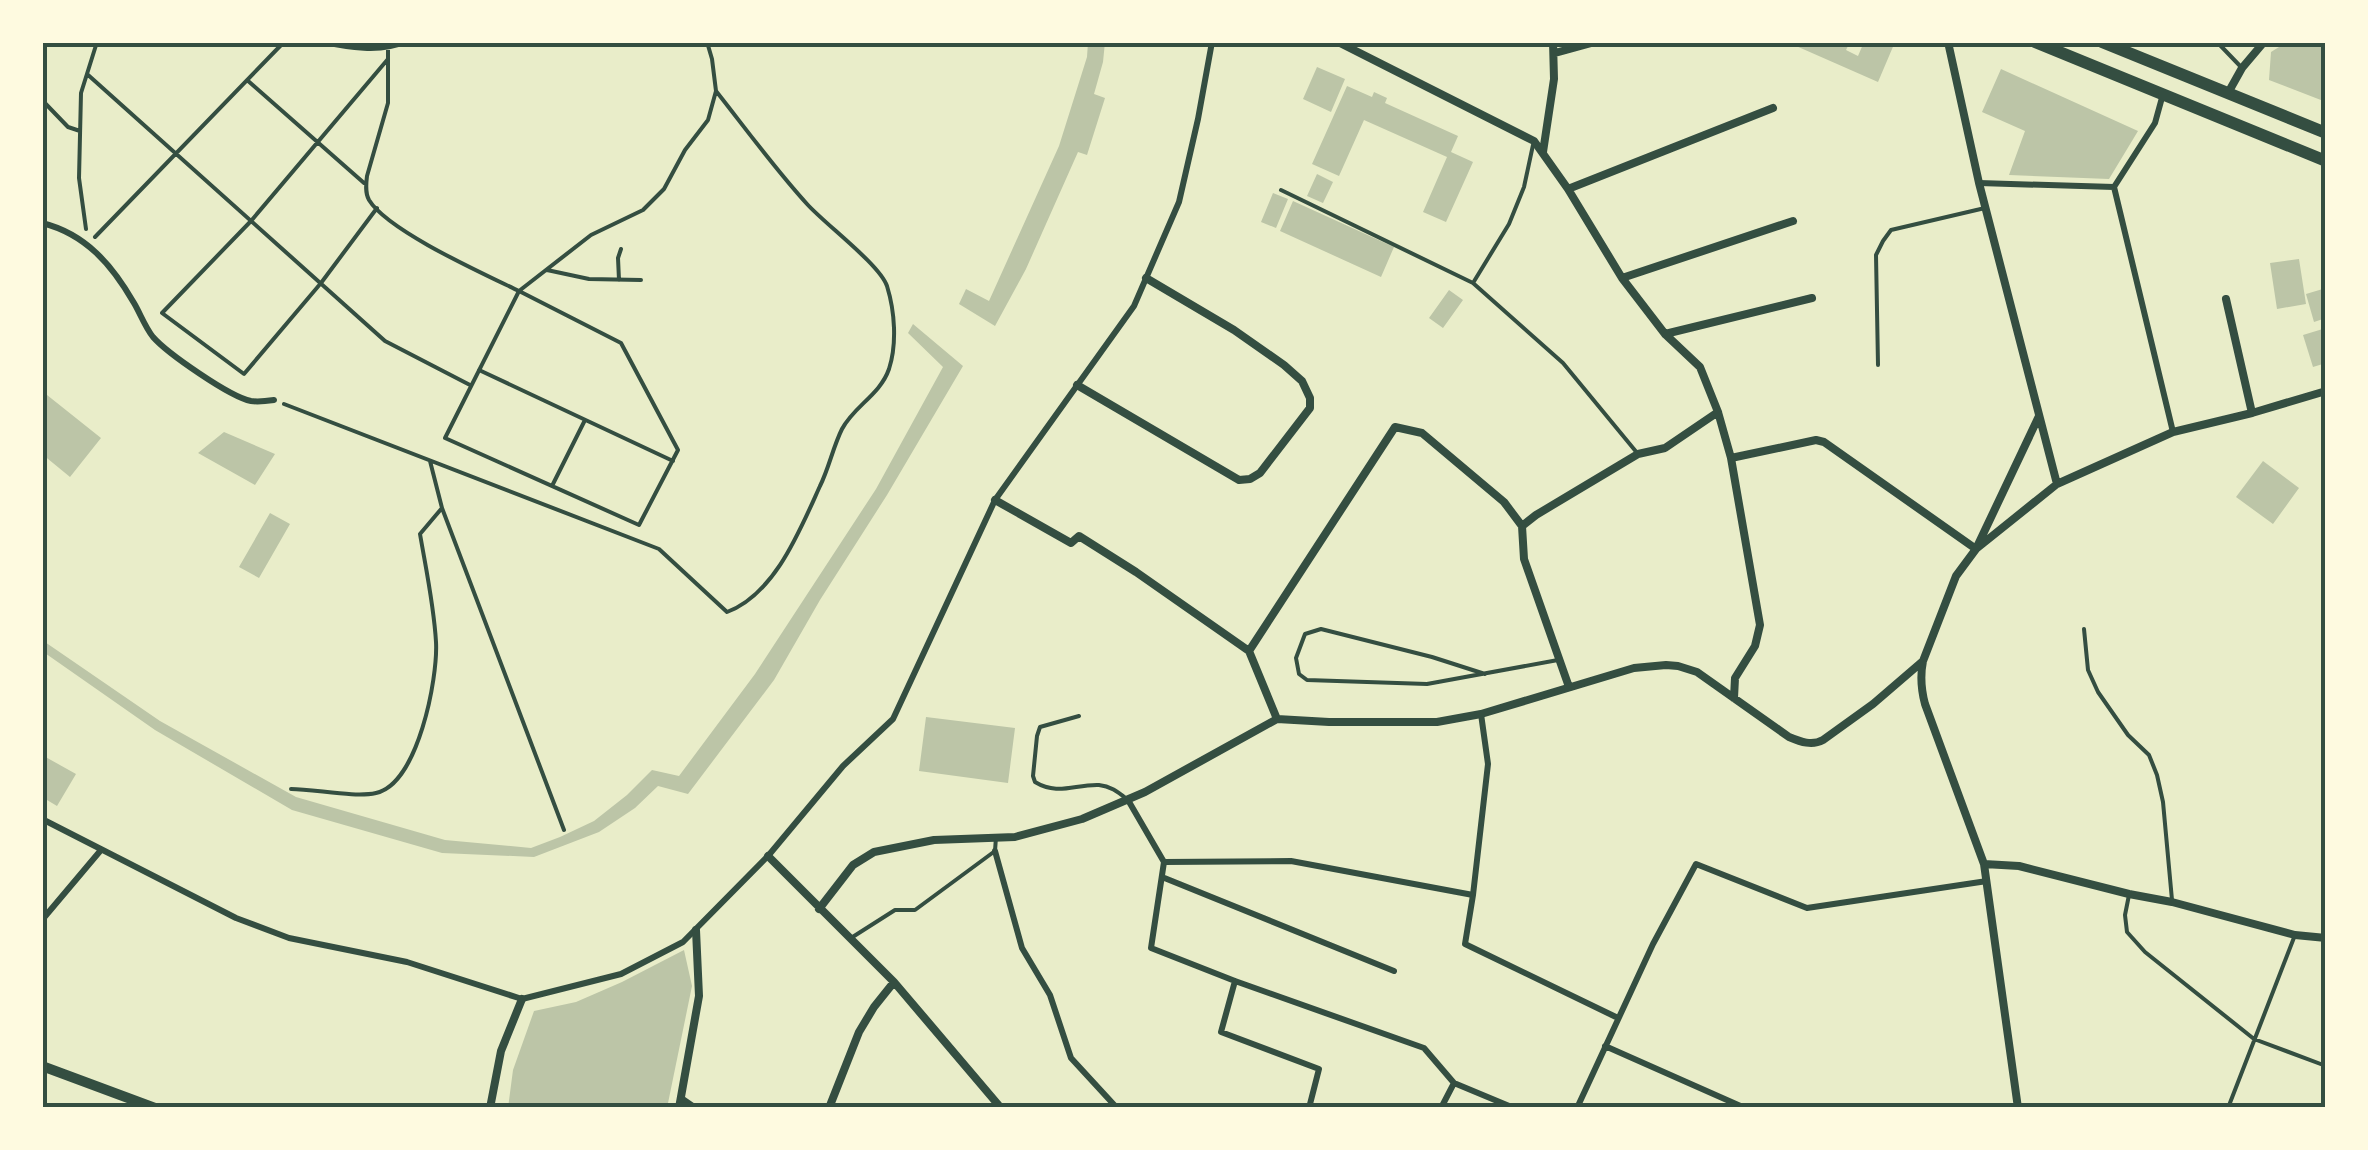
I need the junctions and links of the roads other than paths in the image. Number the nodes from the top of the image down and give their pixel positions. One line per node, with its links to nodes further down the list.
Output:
1 (1212, 42): 26 (street)
2 (1338, 42): 16 (street)
3 (1553, 42): 10 (street)
4 (1595, 42): 10 (street)
5 (1948, 42): 19 (street)
6 (2035, 42): 12 (main road)
7 (2102, 42): 13 (main road)
8 (2217, 42): 11 (lane)
9 (2262, 43): 11 (street)
10 (1554, 53): 17 (street)
11 (2242, 68): 13 (street)
12 (2164, 93): 18 (main road); 20 (street)
13 (2228, 94): 15 (main road)
14 (1773, 108): 21 (street)
15 (2326, 133)
16 (1534, 141): 17 (street); 28 (lane)
17 (1543, 152): 21 (street)
18 (2326, 161)
19 (1978, 183): 20 (street); 23 (street)
20 (2114, 187): 39 (street)
21 (1568, 189): 27 (street)
22 (1281, 190): 28 (lane)
23 (1986, 208): 32 (lane); 38 (street)
24 (1793, 221): 27 (street)
25 (42, 223): 35 (street)
26 (1146, 278): 33 (street); 33 (street)
27 (1622, 278): 31 (street)
28 (1473, 283): 40 (lane)
29 (1812, 298): 31 (street)
30 (2226, 299): 37 (street)
31 (1665, 334): 36 (street)
32 (1878, 365)
33 (1077, 386): 43 (street)
34 (2326, 391): 37 (street)
35 (274, 400)
36 (1718, 412): 40 (street); 41 (street)
37 (2252, 413): 39 (street)
38 (2039, 416): 42 (street); 45 (street)
39 (2173, 432): 42 (street)
40 (1638, 454): 44 (street)
41 (1732, 458): 45 (street); 52 (street)
42 (2056, 484): 45 (street)
43 (994, 500): 47 (street); 61 (street)
44 (1522, 526): 47 (street); 48 (street)
45 (1976, 548): 49 (street)
46 (2084, 629): 68 (lane)
47 (1249, 651): 55 (street)
48 (1558, 660): 50 (lane); 51 (street)
49 (1923, 661): 52 (street); 63 (street)
50 (1485, 674): 50 (lane)
51 (1569, 687): 52 (street); 53 (street)
52 (1734, 698)
53 (1481, 714): 55 (street); 67 (street)
54 (1079, 716): 56 (lane)
55 (1277, 719): 56 (street)
56 (1128, 800): 58 (street); 62 (street)
57 (42, 819): 59 (street)
58 (996, 837): 60 (lane); 69 (street)
59 (101, 850): 70 (street); 78 (street)
60 (995, 851): 73 (lane); 91 (street)
61 (768, 856): 69 (street); 71 (street)
62 (1164, 862): 64 (street); 67 (street)
63 (1984, 864): 65 (street); 66 (street)
64 (1162, 877): 75 (street); 76 (street)
65 (1987, 881): 79 (street); 97 (street)
66 (2129, 894): 68 (street); 80 (lane)
67 (1474, 896): 79 (street)
68 (2172, 902): 72 (street)
69 (819, 909): 73 (street)
70 (42, 920)
71 (696, 930): 78 (street); 85 (street)
72 (2295, 935): 74 (street); 80 (lane)
73 (851, 938): 77 (street)
74 (2326, 938)
75 (1394, 971)
76 (1235, 981): 84 (street); 92 (street)
77 (894, 982): 89 (street); 90 (street)
78 (522, 999): 87 (street)
79 (1618, 1018): 81 (street)
80 (2254, 1039): 83 (lane); 98 (lane)
81 (1605, 1046): 95 (street); 96 (street)
82 (42, 1066): 86 (street)
83 (2326, 1066)
84 (1454, 1082): 93 (street); 94 (street)
85 (680, 1103): 88 (street)
86 (155, 1108)
87 (490, 1108)
88 (694, 1108)
89 (829, 1108)
90 (1001, 1108)
91 (1117, 1108)
92 (1309, 1108)
93 (1442, 1108)
94 (1514, 1108)
95 (1577, 1108)
96 (1745, 1108)
97 (2018, 1108)
98 (2228, 1108)

